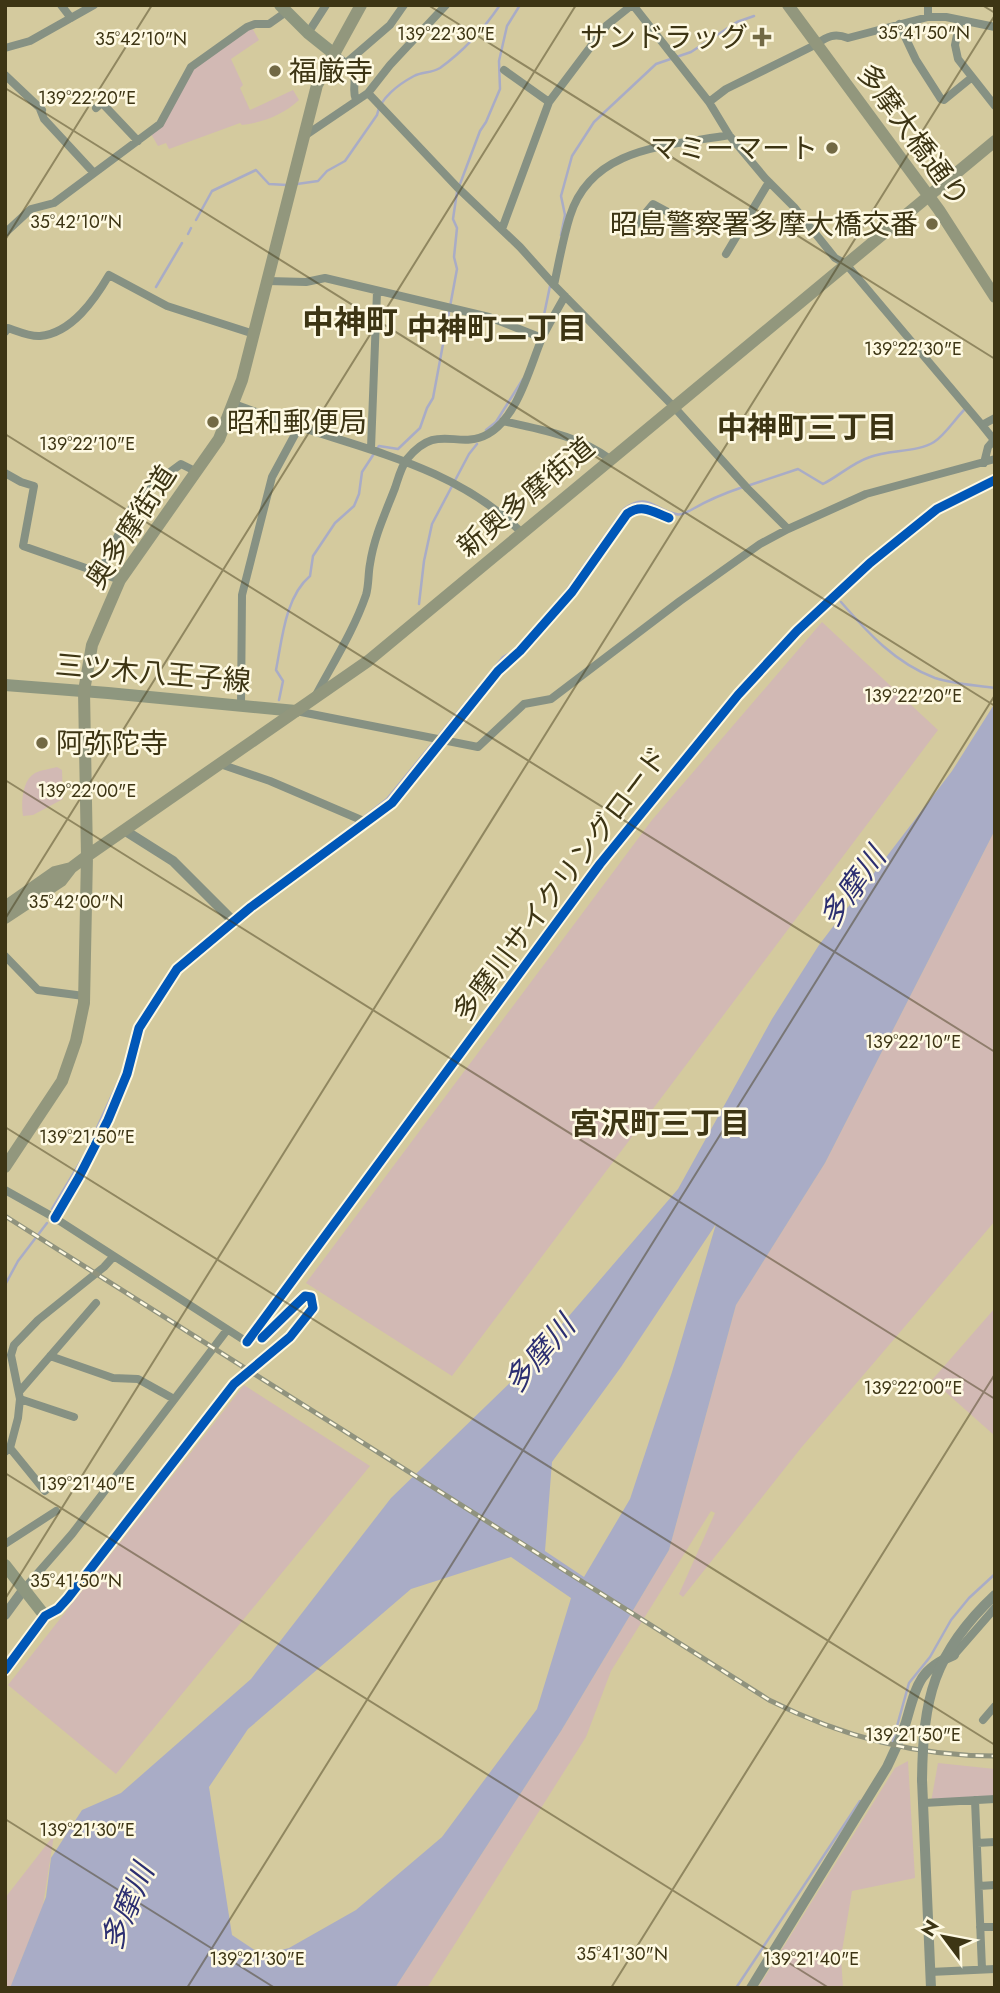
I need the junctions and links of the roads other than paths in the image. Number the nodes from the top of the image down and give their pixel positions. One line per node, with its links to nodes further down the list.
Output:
1 (61, 5): 13 (street)
2 (94, 5): 13 (street)
3 (326, 5): 17 (street)
4 (361, 5): 20 (main road, 奥多摩街道)
5 (404, 5): 21 (street)
6 (446, 5): 25 (street)
7 (633, 5): 27 (street); 28 (street)
8 (788, 5): 18 (main road, 多摩大橋通り)
9 (928, 5): 11 (street)
10 (283, 9): 17 (main road); 33 (street)
11 (928, 16): 14 (street); 15 (street)
12 (995, 16): 16 (street)
13 (71, 18): 19 (street)
14 (960, 20): 16 (street); 24 (street)
15 (899, 24): 18 (street); 24 (street)
16 (994, 27)
17 (308, 33): 20 (main road)
18 (817, 44): 28 (street); 37 (main road, 多摩大橋通り)
19 (5, 48)
20 (333, 53): 21 (street); 32 (main road, 奥多摩街道)
21 (346, 64): 26 (street)
22 (504, 70): 27 (street)
23 (5, 75): 35 (street)
24 (971, 78): 30 (street)
25 (368, 93): 26 (street); 39 (street)
26 (356, 100): 32 (street)
27 (549, 102): 39 (street)
28 (709, 102): 31 (street)
29 (102, 103): 33 (street)
30 (995, 106)
31 (729, 135): 36 (street); 45 (street)
32 (303, 137): 44 (main road, 奥多摩街道)
33 (138, 141): 35 (street)
34 (995, 141): 37 (main road, 新奥多摩街道)
35 (94, 173): 38 (street)
36 (769, 182): 42 (street); 43 (street)
37 (928, 196): 43 (main road, 新奥多摩街道); 48 (main road, 多摩大橋通り)
38 (6, 229)
39 (502, 229): 45 (street)
40 (705, 232): 41 (street)
41 (629, 233)
42 (726, 254)
43 (846, 264): 53 (main road, 新奥多摩街道); 56 (street)
44 (268, 281): 46 (street); 50 (main road, 奥多摩街道)
45 (552, 282): 47 (street)
46 (377, 292): 51 (street); 58 (street)
47 (565, 296): 51 (street); 53 (street)
48 (995, 297)
49 (5, 332): 50 (street)
50 (254, 334): 52 (main road, 奥多摩街道)
51 (540, 338): 55 (street)
52 (234, 404): 57 (street); 63 (main road, 奥多摩街道)
53 (674, 407): 59 (main road, 新奥多摩街道); 66 (street)
54 (995, 418): 56 (street)
55 (503, 421): 59 (street); 62 (street)
56 (982, 425): 61 (street)
57 (299, 427): 58 (street); 73 (street)
58 (375, 450): 62 (street)
59 (610, 459): 67 (main road, 新奥多摩街道)
60 (995, 459): 61 (street)
61 (984, 460): 66 (street)
62 (405, 461): 67 (street); 72 (street)
63 (197, 472): 68 (street); 69 (main road, 奥多摩街道)
64 (5, 473): 68 (street)
65 (669, 519): 75 (street)
66 (788, 529): 75 (street)
67 (522, 533): 72 (main road, 新奥多摩街道)
68 (100, 572): 69 (street)
69 (120, 580): 71 (main road, 奥多摩街道)
70 (5, 685): 71 (main road, 三ツ木八王子線)
71 (84, 691): 73 (main road, 三ツ木八王子線); 79 (main road, 奥多摩街道)
72 (314, 698): 74 (main road, 新奥多摩街道)
73 (241, 705): 74 (main road, 三ツ木八王子線)
74 (296, 711): 75 (street); 76 (main road, 新奥多摩街道)
75 (437, 739): 77 (street)
76 (220, 764): 77 (street); 78 (main road, 新奥多摩街道)
77 (362, 820): 83 (street)
78 (124, 830): 79 (main road, 新奥多摩街道); 83 (street)
79 (87, 856): 80 (main road, 新奥多摩街道); 85 (main road, 奥多摩街道)
80 (71, 869): 81 (main road, 新奥多摩街道); 82 (main road, 新奥多摩街道)
81 (5, 907)
82 (5, 918)
83 (232, 920): 88 (street)
84 (5, 956): 85 (street)
85 (84, 996): 86 (main road, 奥多摩街道)
86 (5, 1167)
87 (5, 1190): 88 (street)
88 (54, 1218): 89 (street)
89 (113, 1257): 91 (street); 94 (street)
90 (96, 1303): 93 (street)
91 (227, 1330): 92 (street); 95 (street)
92 (247, 1342)
93 (50, 1356): 94 (street); 95 (street)
94 (20, 1396): 96 (street); 97 (street)
95 (174, 1399): 102 (street)
96 (74, 1417)
97 (8, 1450): 98 (street)
98 (45, 1491)
99 (56, 1511): 100 (street)
100 (5, 1544)
101 (5, 1565): 102 (main road)
102 (24, 1589): 105 (street); 106 (main road)
103 (995, 1595): 112 (street, bridge)
104 (995, 1608): 107 (street)
105 (5, 1615)
106 (45, 1616)
107 (954, 1656): 122 (street)
108 (995, 1706): 109 (street)
109 (983, 1720)
110 (995, 1799): 111 (street)
111 (975, 1800): 112 (street); 114 (street)
112 (924, 1803): 121 (street)
113 (995, 1842): 114 (street)
114 (977, 1843): 116 (street)
115 (995, 1885): 116 (street)
116 (979, 1886): 117 (street)
117 (980, 1927): 118 (street); 119 (street)
118 (995, 1927)
119 (982, 1969): 120 (street); 121 (street)
120 (995, 1969)
121 (930, 1972): 123 (street)
122 (751, 1988)
123 (931, 1988)

